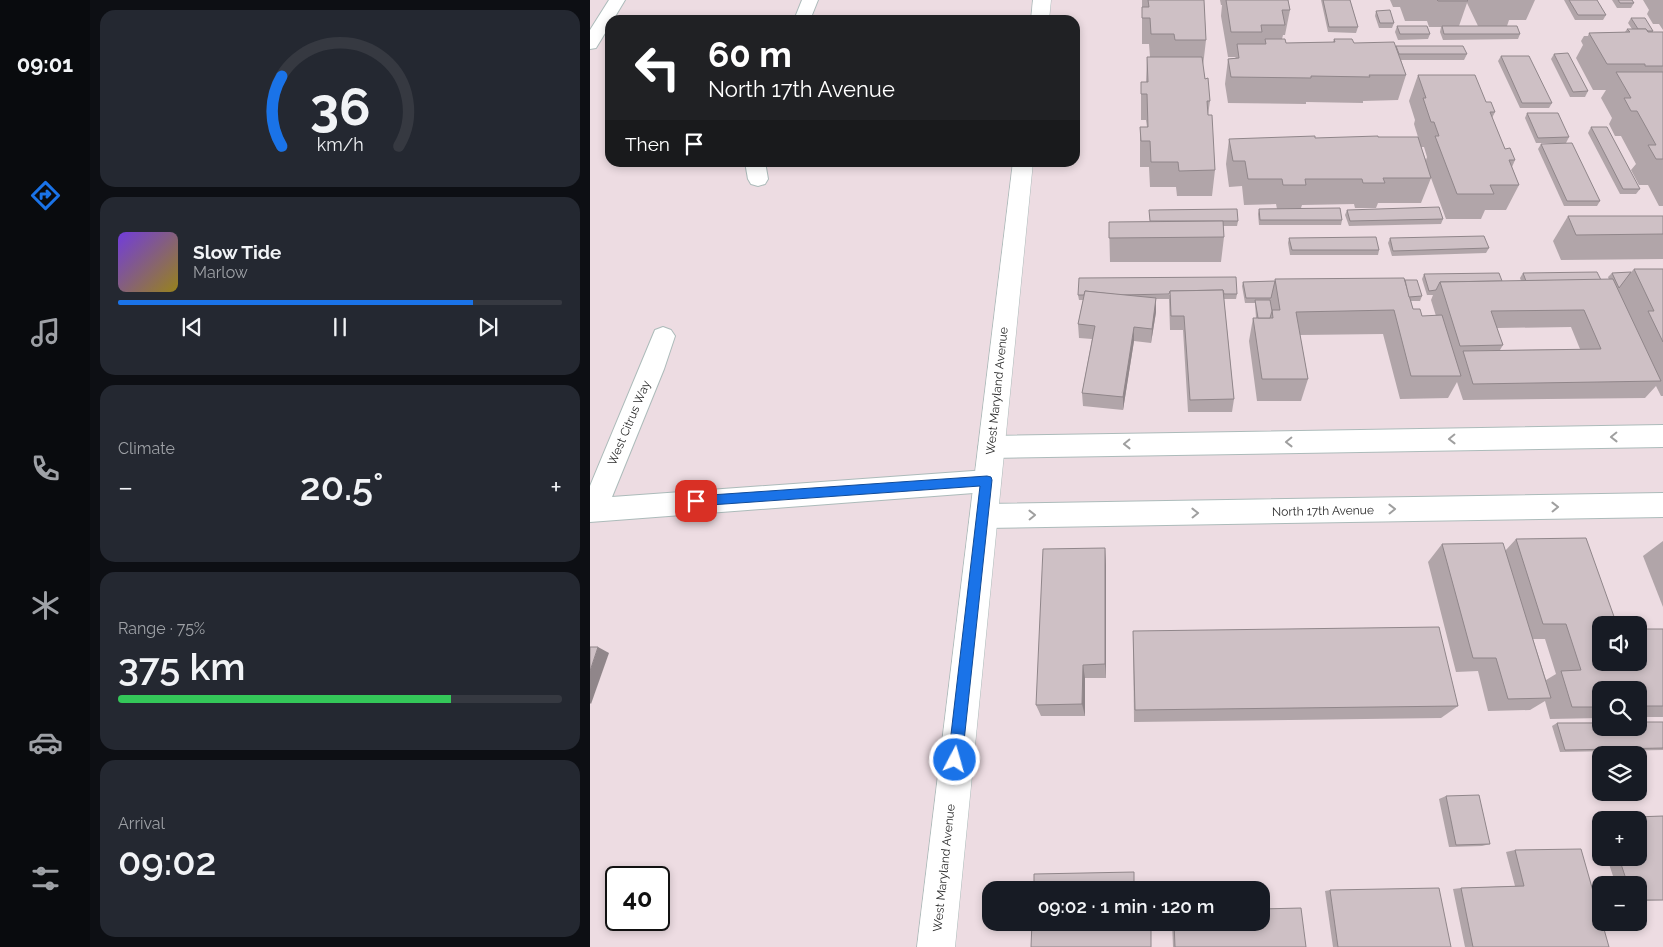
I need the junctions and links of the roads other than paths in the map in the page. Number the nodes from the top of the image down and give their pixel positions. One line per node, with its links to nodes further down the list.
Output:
1 (617, 0): 4 (street)
2 (810, 0): 5 (street)
3 (1042, 0): 6 (street)
4 (611, 15)
5 (804, 15)
6 (1040, 15)
7 (605, 29): 8 (street)
8 (590, 44)
9 (1022, 167): 12 (street, West Maryland Avenue)
10 (663, 336): 15 (street, West Citrus Way)
11 (1663, 436): 12 (street, one-way to 12)
12 (991, 447): 13 (street, West Maryland Avenue)
13 (987, 480): 15 (street); 16 (street, West Maryland Avenue)
14 (1663, 505): 16 (street, North 17th Avenue, one-way to 14)
15 (592, 510)
16 (984, 516): 17 (street, West Maryland Avenue)
17 (936, 947)

